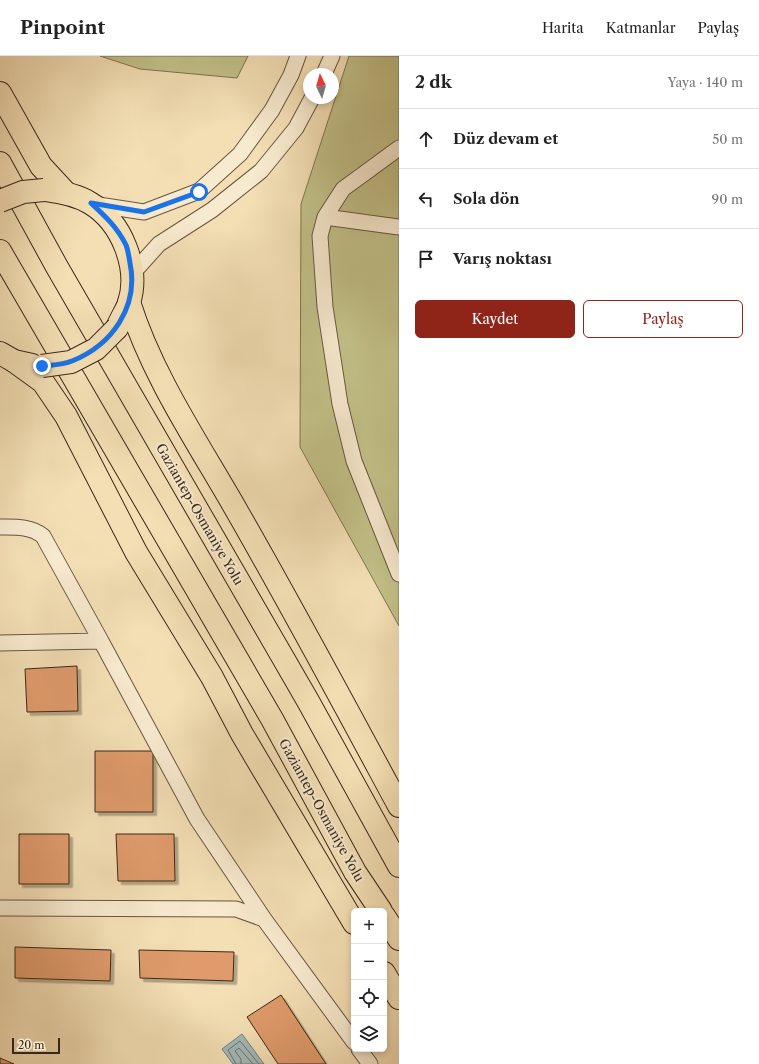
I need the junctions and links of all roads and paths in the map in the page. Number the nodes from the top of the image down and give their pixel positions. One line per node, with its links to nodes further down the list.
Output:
1 (298, 56): 10 (street)
2 (332, 56): 3 (street)
3 (327, 68)
4 (0, 93): 8 (main road)
5 (309, 104): 14 (street)
6 (399, 148): 11 (street)
7 (0, 163): 22 (main road, Gaziantep-Osmaniye Yolu)
8 (54, 191): 9 (main road, bridge); 10 (main road)
9 (0, 202)
10 (91, 203): 14 (main road)
11 (325, 217): 12 (street); 18 (street)
12 (399, 227)
13 (0, 252): 24 (main road, Gaziantep-Osmaniye Yolu)
14 (132, 274): 15 (main road)
15 (129, 302): 16 (main road, bridge); 21 (main road)
16 (7, 357): 25 (main road)
17 (0, 527): 19 (street)
18 (399, 574)
19 (100, 641): 20 (street); 26 (street)
20 (0, 643)
21 (399, 806)
22 (399, 866)
23 (0, 908): 26 (street)
24 (379, 908)
25 (351, 918)
26 (264, 919): 31 (street)
27 (387, 921): 28 (main road)
28 (399, 939)
29 (387, 978): 30 (main road)
30 (399, 998)
31 (351, 1038)
32 (361, 1052): 33 (street)
33 (370, 1064)

